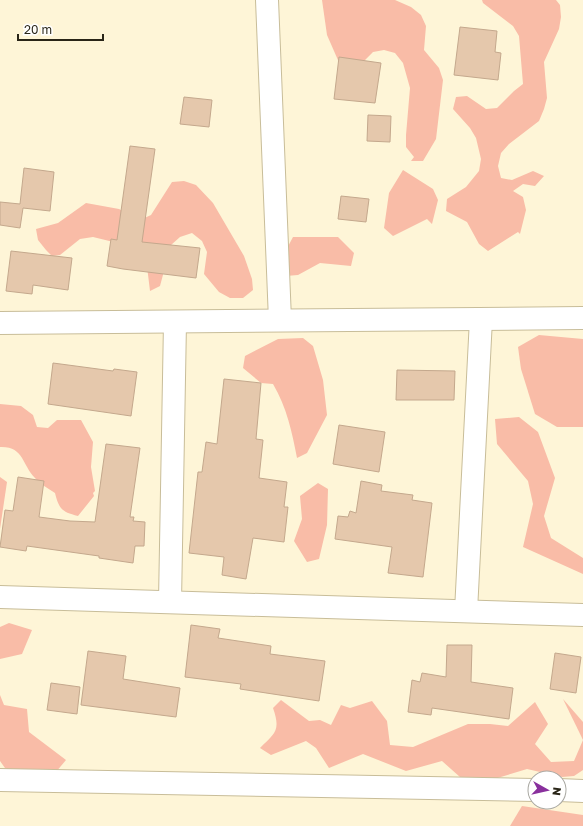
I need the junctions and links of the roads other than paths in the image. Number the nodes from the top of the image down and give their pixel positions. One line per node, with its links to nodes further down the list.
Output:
1 (268, 0): 4 (street)
2 (583, 318): 3 (street)
3 (481, 319): 4 (street); 9 (street)
4 (280, 320): 5 (street)
5 (175, 322): 6 (street); 8 (street)
6 (0, 323)
7 (0, 597): 8 (street)
8 (170, 602): 9 (street)
9 (466, 611): 10 (street)
10 (583, 615)
11 (0, 780): 12 (street)
12 (527, 790)
13 (567, 790): 14 (street)
14 (583, 791)

